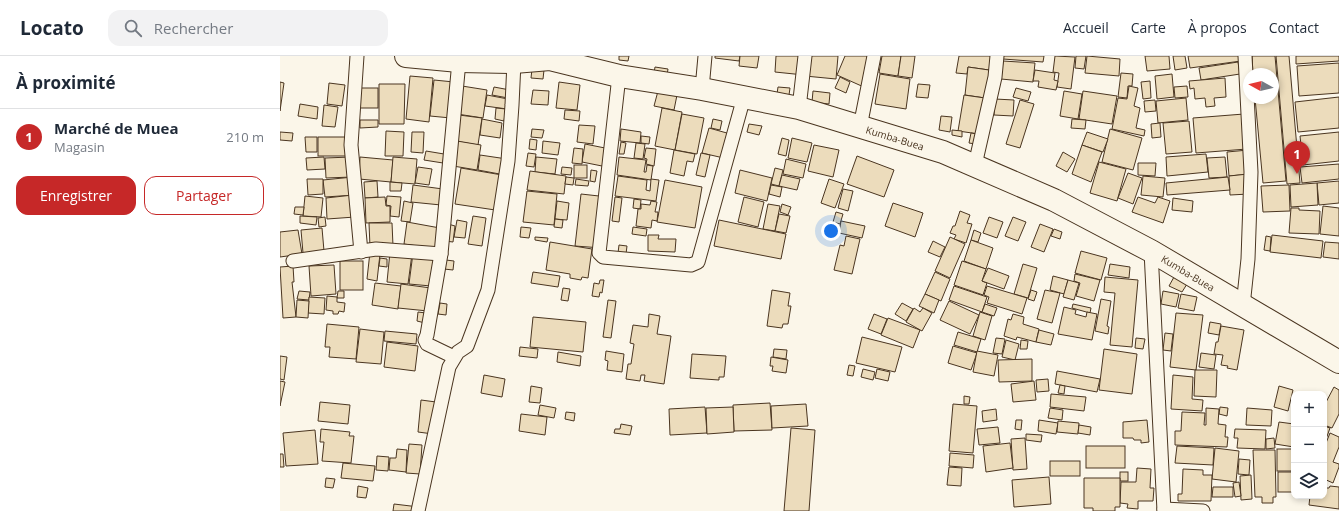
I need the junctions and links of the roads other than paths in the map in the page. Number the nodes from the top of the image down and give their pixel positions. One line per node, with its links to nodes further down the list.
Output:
1 (357, 56): 18 (street)
2 (406, 56): 8 (highway, Kumba-Buea)
3 (705, 56): 12 (street)
4 (805, 56): 14 (street)
5 (874, 56): 15 (street)
6 (997, 56): 16 (street)
7 (1245, 56): 21 (street)
8 (449, 58): 10 (highway, Kumba-Buea); 19 (street)
9 (550, 58): 10 (highway, Kumba-Buea); 11 (highway, Kumba-Buea)
10 (514, 62): 22 (street)
11 (619, 76): 12 (highway, Kumba-Buea); 13 (street)
12 (702, 89): 13 (highway, Kumba-Buea)
13 (744, 97): 14 (highway, Kumba-Buea)
14 (799, 108): 15 (highway, Kumba-Buea)
15 (860, 127): 16 (highway, Kumba-Buea)
16 (975, 165): 17 (highway, Kumba-Buea)
17 (1151, 251): 21 (highway, Kumba-Buea); 24 (street)
18 (361, 252): 19 (street); 20 (street)
19 (441, 254): 22 (street)
20 (293, 260)
21 (1243, 306): 23 (highway, Kumba-Buea)
22 (454, 357): 25 (street)
23 (1339, 362)
24 (1164, 510): 26 (street)
25 (418, 511)
26 (1203, 511)

